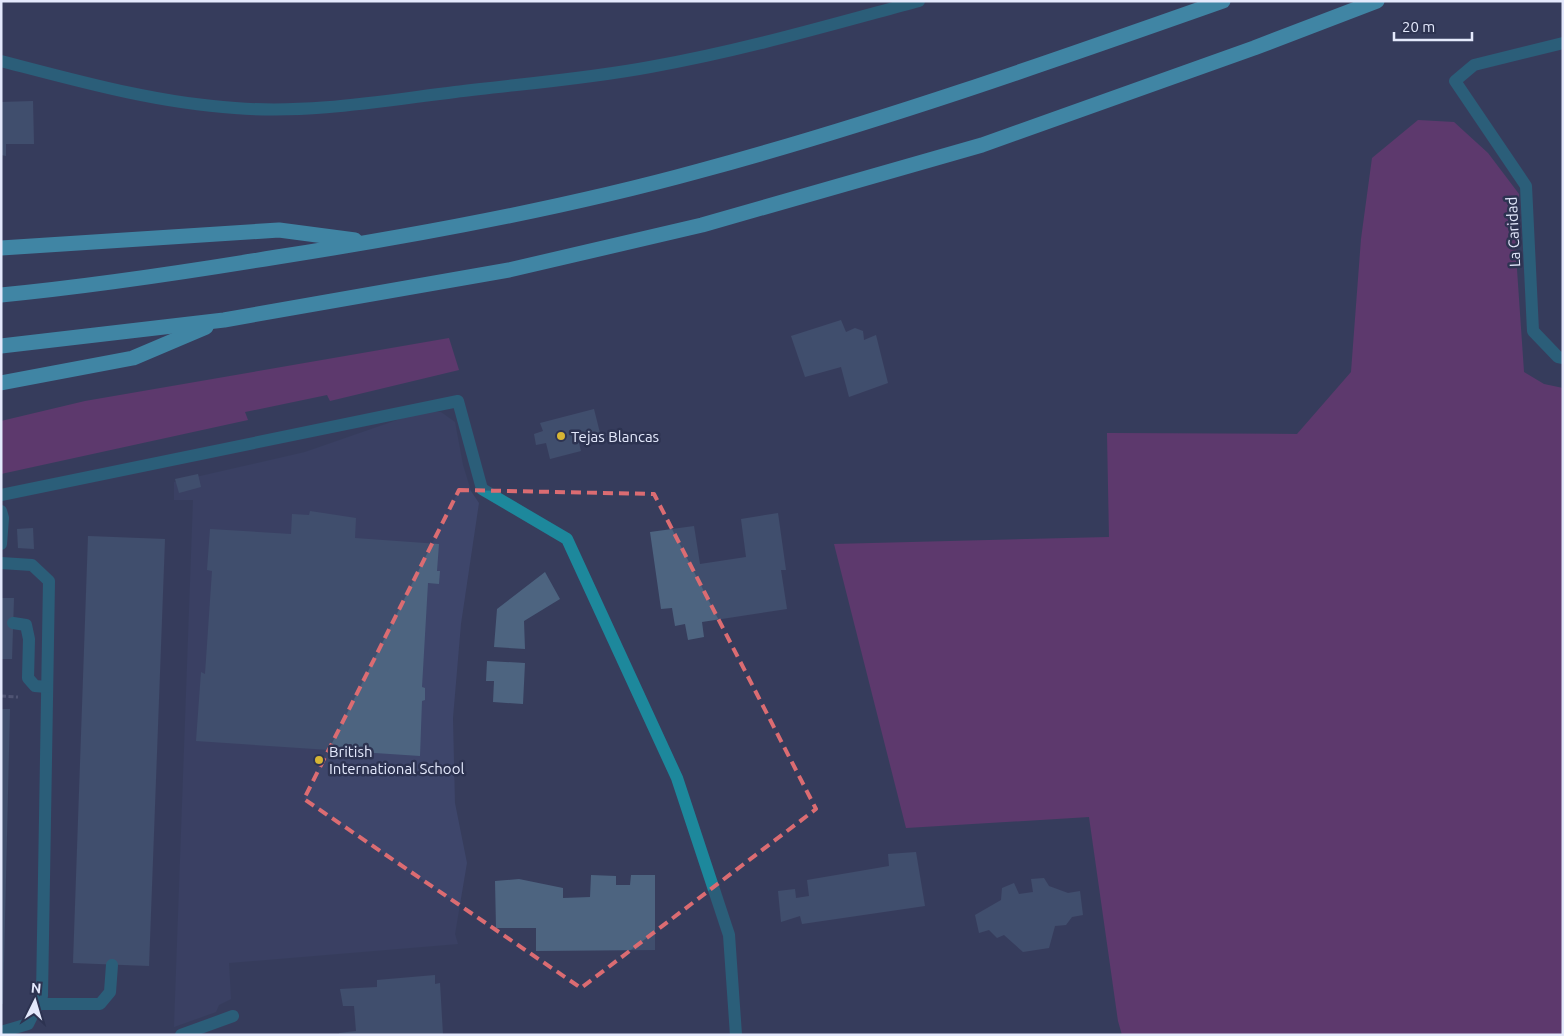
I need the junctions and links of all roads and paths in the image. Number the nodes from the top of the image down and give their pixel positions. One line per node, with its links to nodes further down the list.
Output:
1 (919, 1): 5 (street)
2 (1224, 1): 6 (highway)
3 (1377, 1): 9 (highway)
4 (1563, 43): 11 (street, La Caridad)
5 (1, 61)
6 (374, 242): 7 (highway); 8 (highway)
7 (1, 248)
8 (1, 295)
9 (224, 320): 10 (highway); 12 (highway)
10 (1, 346)
11 (1563, 358)
12 (1, 383)
13 (1, 495): 24 (street)
14 (1, 511): 15 (street)
15 (1, 544)
16 (1, 563): 18 (street)
17 (13, 623): 18 (street)
18 (47, 687): 20 (street)
19 (112, 965): 20 (street)
20 (38, 1004): 22 (street)
21 (232, 1016): 23 (street)
22 (1, 1032)
23 (181, 1035)
24 (736, 1035)

